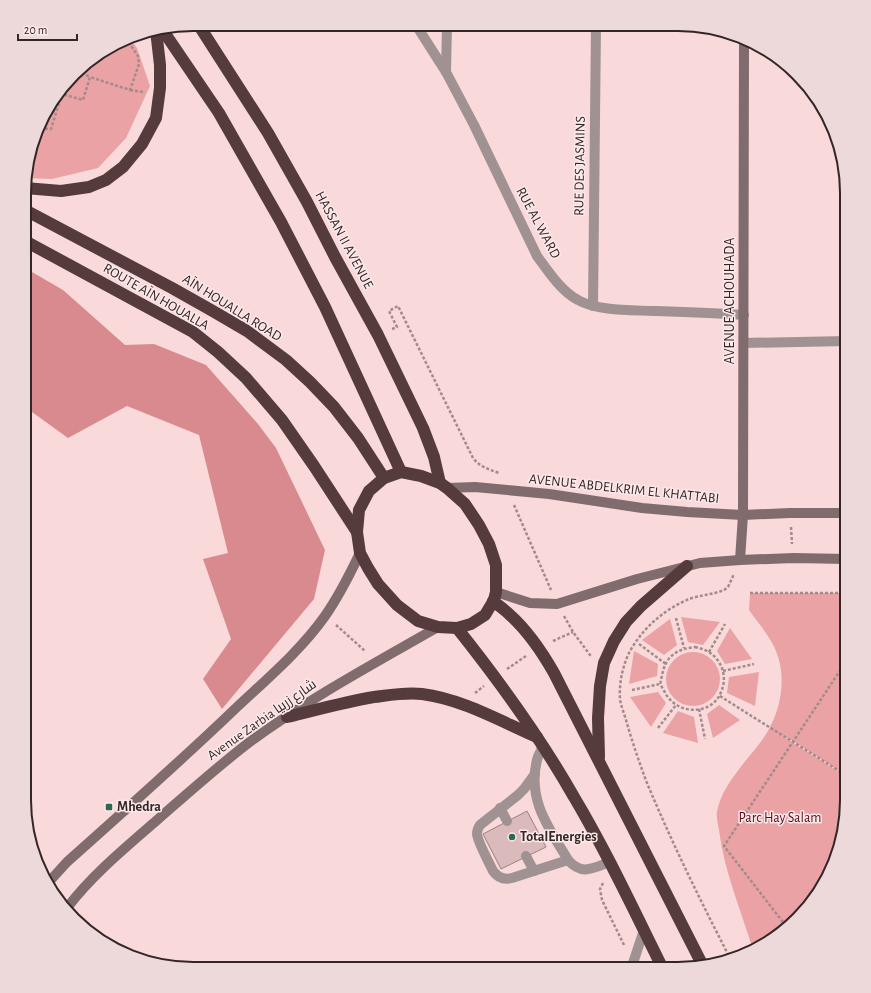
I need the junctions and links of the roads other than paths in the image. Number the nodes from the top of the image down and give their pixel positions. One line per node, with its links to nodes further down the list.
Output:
1 (202, 31): 18 (highway, HASSAN II AVENUE)
2 (420, 31): 8 (street, RUE AL WARD)
3 (447, 31): 8 (street)
4 (596, 31): 12 (street, RUE DES JASMINS)
5 (165, 33): 16 (highway)
6 (157, 35): 9 (highway)
7 (744, 45): 13 (street, AVENUE ACHOUHADA)
8 (446, 72): 12 (street, RUE AL WARD)
9 (31, 188)
10 (31, 213): 17 (highway, AÏN HOUALLA ROAD)
11 (31, 244): 21 (highway, ROUTE AÏN HOUALLA)
12 (593, 306): 13 (street, RUE AL WARD)
13 (744, 315): 15 (street, AVENUE ACHOUHADA)
14 (840, 341): 15 (street)
15 (744, 343): 20 (street, AVENUE ACHOUHADA)
16 (401, 472): 17 (highway); 18 (highway)
17 (384, 478): 21 (highway)
18 (443, 485): 20 (street, AVENUE ABDELKRIM EL KHATTABI); 26 (highway)
19 (840, 513): 20 (street, AVENUE ABDELKRIM EL KHATTABI)
20 (743, 514): 24 (street, AVENUE ACHOUHADA)
21 (357, 532): 22 (highway)
22 (360, 553): 27 (highway); 39 (street, Avenue Zarbia شارع زربيا)
23 (840, 559): 24 (street)
24 (740, 560): 25 (street)
25 (687, 566): 26 (street); 31 (highway)
26 (494, 597): 28 (highway); 31 (highway)
27 (438, 627): 28 (highway); 29 (street, Avenue Zarbia شارع زربيا)
28 (457, 628): 30 (highway)
29 (287, 717): 30 (highway); 40 (street, Avenue Zarbia شارع زربيا)
30 (540, 742): 32 (street); 37 (highway)
31 (599, 762): 42 (highway)
32 (535, 774): 33 (street); 36 (street)
33 (500, 808): 34 (street); 38 (street)
34 (507, 821)
35 (526, 856): 38 (street)
36 (568, 860): 37 (street); 38 (street)
37 (611, 865): 41 (highway)
38 (534, 871)
39 (52, 879)
40 (69, 905)
41 (644, 930): 43 (street); 44 (highway)
42 (700, 961)
43 (632, 962)
44 (660, 962)

